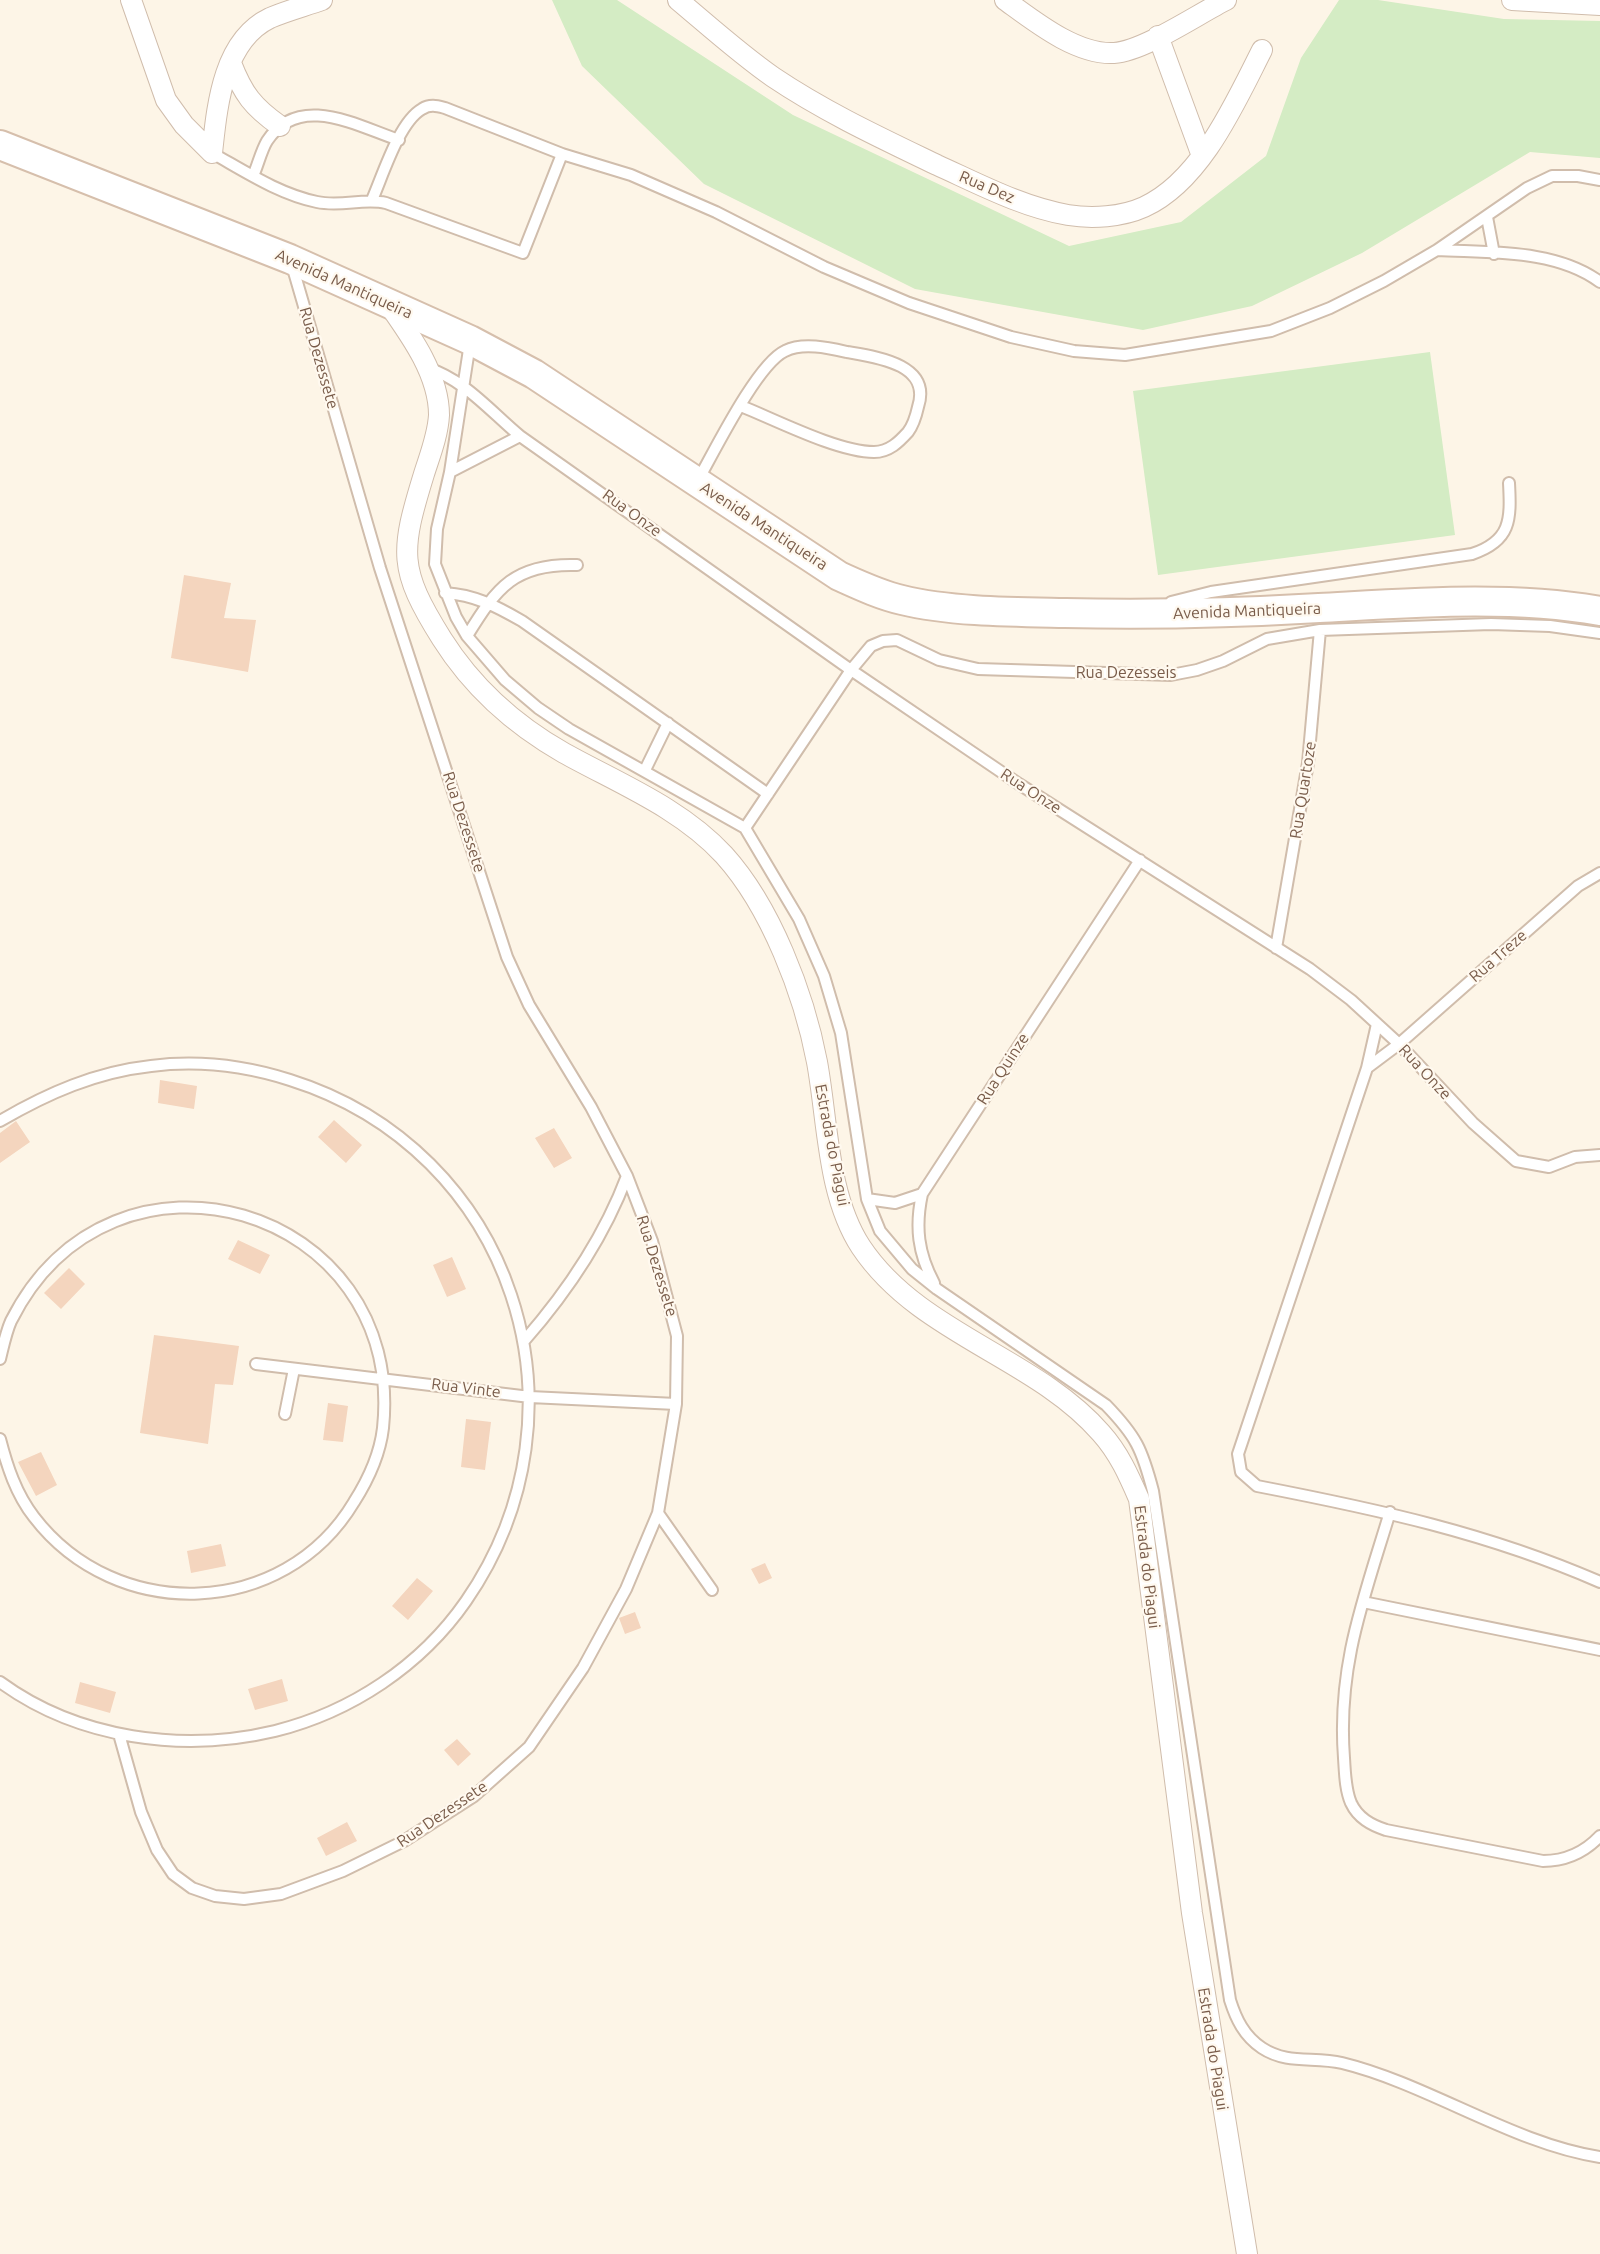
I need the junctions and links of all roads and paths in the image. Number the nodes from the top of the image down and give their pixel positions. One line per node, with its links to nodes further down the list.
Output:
1 (131, 0): 14 (street)
2 (322, 0): 10 (street)
3 (678, 0): 16 (street, Rua Dez)
4 (1005, 0): 8 (street)
5 (1226, 0): 8 (street)
6 (1512, 0): 7 (street)
7 (1600, 5)
8 (1158, 36): 16 (street)
9 (1262, 50): 16 (street, Rua Dez)
10 (231, 63): 11 (street); 14 (street)
11 (280, 126): 12 (lane); 17 (lane)
12 (399, 140): 15 (lane); 19 (lane)
13 (0, 145): 23 (street, Avenida Mantiqueira)
14 (212, 153): 17 (lane)
15 (562, 154): 19 (lane); 21 (lane)
16 (1202, 156)
17 (253, 176): 19 (lane)
18 (1600, 180): 20 (lane)
19 (372, 200)
20 (1487, 217): 21 (lane); 22 (lane)
21 (1437, 250): 22 (lane)
22 (1494, 254): 24 (lane)
23 (290, 259): 25 (street, Avenida Mantiqueira); 55 (lane, Rua Dezessete)
24 (1600, 282)
25 (388, 303): 26 (street, Avenida Mantiqueira); 27 (street, Estrada do Piagui)
26 (470, 340): 28 (lane); 32 (street, Avenida Mantiqueira)
27 (427, 368): 28 (lane, Rua Onze); 78 (street, Estrada do Piagui)
28 (463, 387): 30 (lane, Rua Onze); 31 (lane)
29 (741, 406): 29 (lane); 32 (lane)
30 (520, 436): 31 (lane); 42 (lane, Rua Onze)
31 (450, 472): 35 (lane)
32 (696, 482): 38 (street, Avenida Mantiqueira)
33 (1509, 483): 38 (lane)
34 (577, 565): 36 (lane)
35 (445, 594): 36 (lane); 41 (lane)
36 (488, 602): 41 (lane); 43 (lane)
37 (1600, 610): 38 (street, Avenida Mantiqueira)
38 (1137, 615)
39 (1320, 630): 40 (lane, Rua Dezesseis); 42 (lane, Rua Dezesseis); 49 (lane, Rua Quartoze)
40 (1600, 633)
41 (467, 636): 44 (lane)
42 (851, 670): 45 (lane, Rua Dezesseis); 47 (lane, Rua Onze)
43 (668, 723): 44 (lane); 45 (lane)
44 (645, 770): 46 (lane)
45 (768, 794): 46 (lane, Rua Dezesseis)
46 (745, 828): 57 (lane)
47 (1140, 860): 49 (lane, Rua Onze); 56 (lane, Rua Quinze)
48 (1600, 873): 51 (lane, Rua Treze)
49 (1276, 948): 50 (lane, Rua Onze)
50 (1377, 1024): 51 (lane, Rua Onze); 52 (lane)
51 (1399, 1044): 52 (lane, Rua Treze); 54 (lane, Rua Onze)
52 (1367, 1068): 68 (lane)
53 (0, 1121): 59 (lane)
54 (1600, 1155)
55 (627, 1176): 59 (lane); 65 (lane, Rua Dezessete)
56 (922, 1194): 57 (lane); 58 (lane, Rua Quinze)
57 (867, 1200): 58 (lane)
58 (937, 1289): 77 (lane)
59 (524, 1341): 64 (lane)
60 (0, 1359): 63 (lane)
61 (256, 1364): 62 (lane, Rua Vinte)
62 (294, 1369): 63 (lane, Rua Vinte); 66 (lane)
63 (383, 1378): 64 (lane, Rua Vinte); 67 (lane)
64 (530, 1397): 65 (lane, Rua Vinte); 75 (lane)
65 (676, 1404): 69 (lane, Rua Dezessete)
66 (285, 1414)
67 (0, 1439)
68 (1390, 1512): 70 (lane); 72 (lane)
69 (658, 1513): 71 (lane); 75 (lane, Rua Dezessete)
70 (1600, 1582)
71 (712, 1590)
72 (1363, 1602): 73 (lane); 76 (lane)
73 (1600, 1650)
74 (0, 1682): 75 (lane)
75 (119, 1734)
76 (1600, 1836)
77 (1600, 2157)
78 (1247, 2254)

